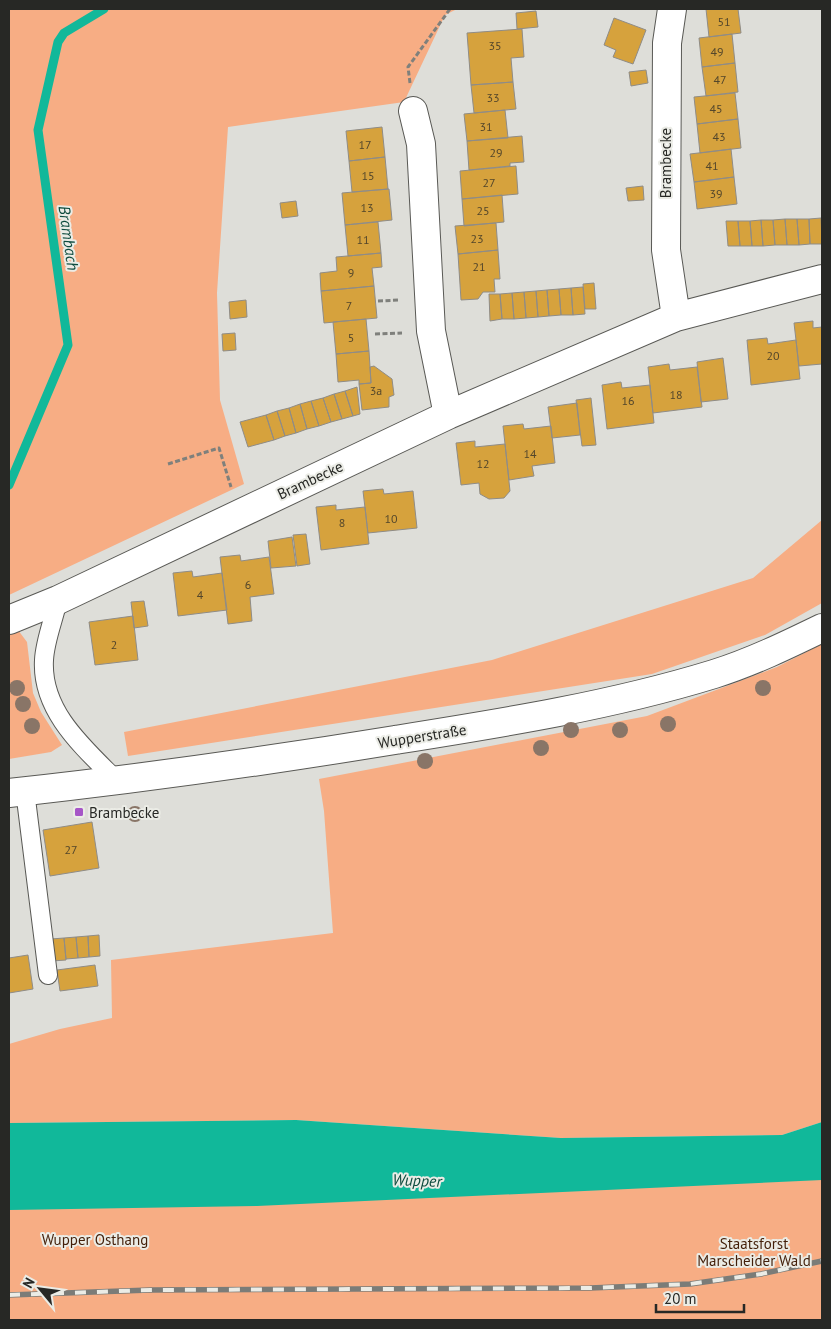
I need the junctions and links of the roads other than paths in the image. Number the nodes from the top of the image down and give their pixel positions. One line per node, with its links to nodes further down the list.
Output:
1 (672, 9): 4 (street, Brambecke)
2 (413, 111): 5 (street)
3 (822, 279): 4 (street, Brambecke)
4 (676, 318): 5 (street, Brambecke)
5 (448, 415): 6 (street, Brambecke)
6 (58, 600): 7 (street, Brambecke); 9 (lane)
7 (9, 620)
8 (822, 628): 9 (street, Wupperstraße)
9 (116, 780): 10 (street, Wupperstraße)
10 (17, 792): 11 (lane)
11 (48, 975)

